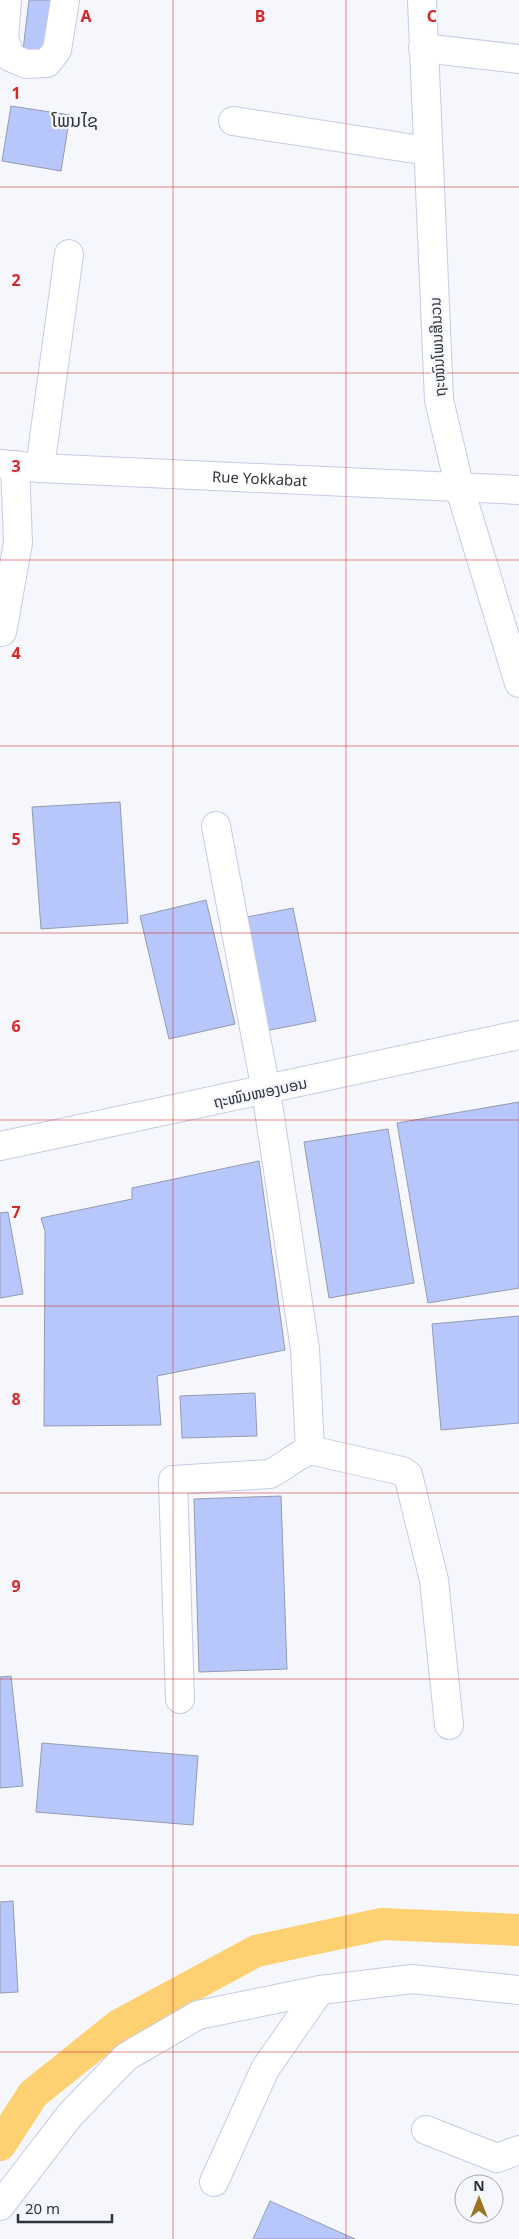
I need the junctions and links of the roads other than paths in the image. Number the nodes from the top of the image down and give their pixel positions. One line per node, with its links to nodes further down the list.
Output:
1 (7, 0): 2 (street)
2 (65, 0)
3 (422, 0): 4 (street, ຖະໜົນໂພນສີນວນ)
4 (423, 48): 5 (street); 7 (street, ຖະໜົນໂພນສີນວນ)
5 (519, 59)
6 (233, 121): 7 (street)
7 (428, 151): 10 (street, ຖະໜົນໂພນສີນວນ)
8 (69, 254): 9 (street)
9 (18, 466): 10 (street, Rue Yokkabat); 12 (street)
10 (460, 489): 11 (street, Rue Yokkabat); 13 (street, ຖະໜົນໂພນສີນວນ)
11 (519, 490)
12 (2, 632)
13 (519, 684)
14 (216, 826): 16 (street)
15 (519, 1035): 16 (street, ຖະໜົນໜອງບອນ)
16 (266, 1090): 17 (street, ຖະໜົນໜອງບອນ); 18 (street)
17 (0, 1146)
18 (310, 1450): 19 (street); 20 (street)
19 (180, 1699)
20 (449, 1724)
21 (320, 1990): 22 (street); 25 (street); 26 (street)
22 (519, 1990)
23 (426, 2130): 24 (street)
24 (519, 2150)
25 (214, 2182)
26 (0, 2206)

